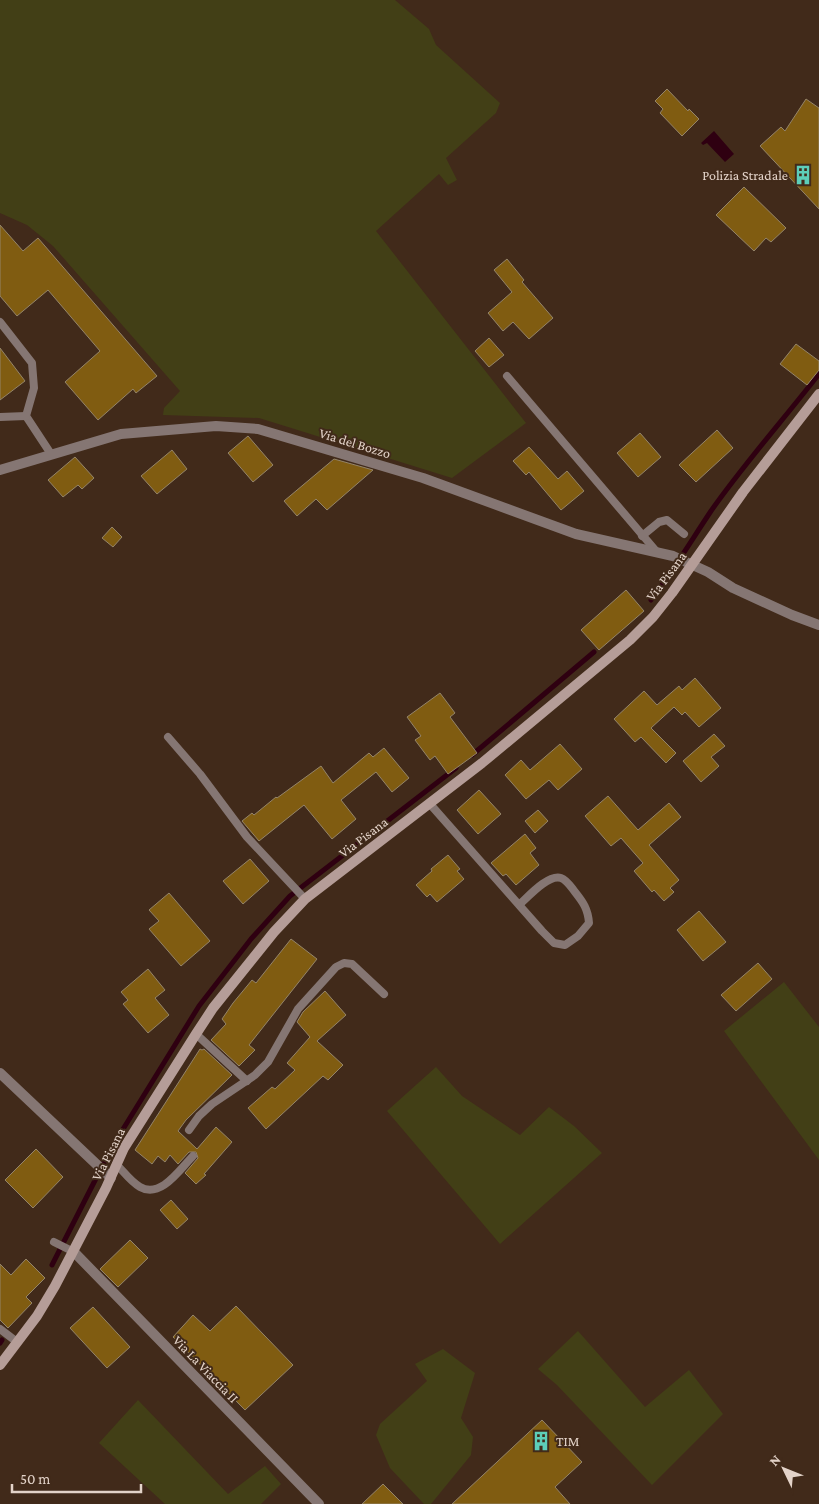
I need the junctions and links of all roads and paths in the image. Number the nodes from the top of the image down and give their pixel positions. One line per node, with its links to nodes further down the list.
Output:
1 (0, 322): 4 (lane)
2 (507, 376): 9 (lane)
3 (819, 394): 11 (main road, Via Pisana)
4 (26, 416): 5 (lane); 6 (lane)
5 (0, 417)
6 (51, 454): 7 (street, Via del Bozzo); 10 (street, Via del Bozzo)
7 (0, 470)
8 (684, 534): 9 (lane)
9 (642, 536): 10 (lane)
10 (656, 552): 11 (street, Via del Bozzo)
11 (689, 563): 12 (street, Via del Bozzo); 14 (main road, Via Pisana)
12 (819, 625)
13 (168, 737): 15 (lane)
14 (430, 804): 15 (main road, Via Pisana); 16 (lane)
15 (303, 897): 18 (main road, Via Pisana)
16 (519, 905): 16 (lane)
17 (384, 994): 20 (lane)
18 (196, 1034): 20 (lane); 23 (main road, Via Pisana)
19 (0, 1073): 24 (street)
20 (247, 1081): 21 (lane)
21 (190, 1130)
22 (193, 1156): 23 (lane)
23 (117, 1165): 24 (main road, Via Pisana)
24 (111, 1178): 26 (main road, Via Pisana)
25 (54, 1242): 26 (lane)
26 (70, 1250): 28 (main road, Via Pisana); 30 (street, Via La Viaccia II)
27 (0, 1329): 28 (lane)
28 (14, 1340): 29 (main road, Via Pisana)
29 (0, 1365)
30 (319, 1504)

